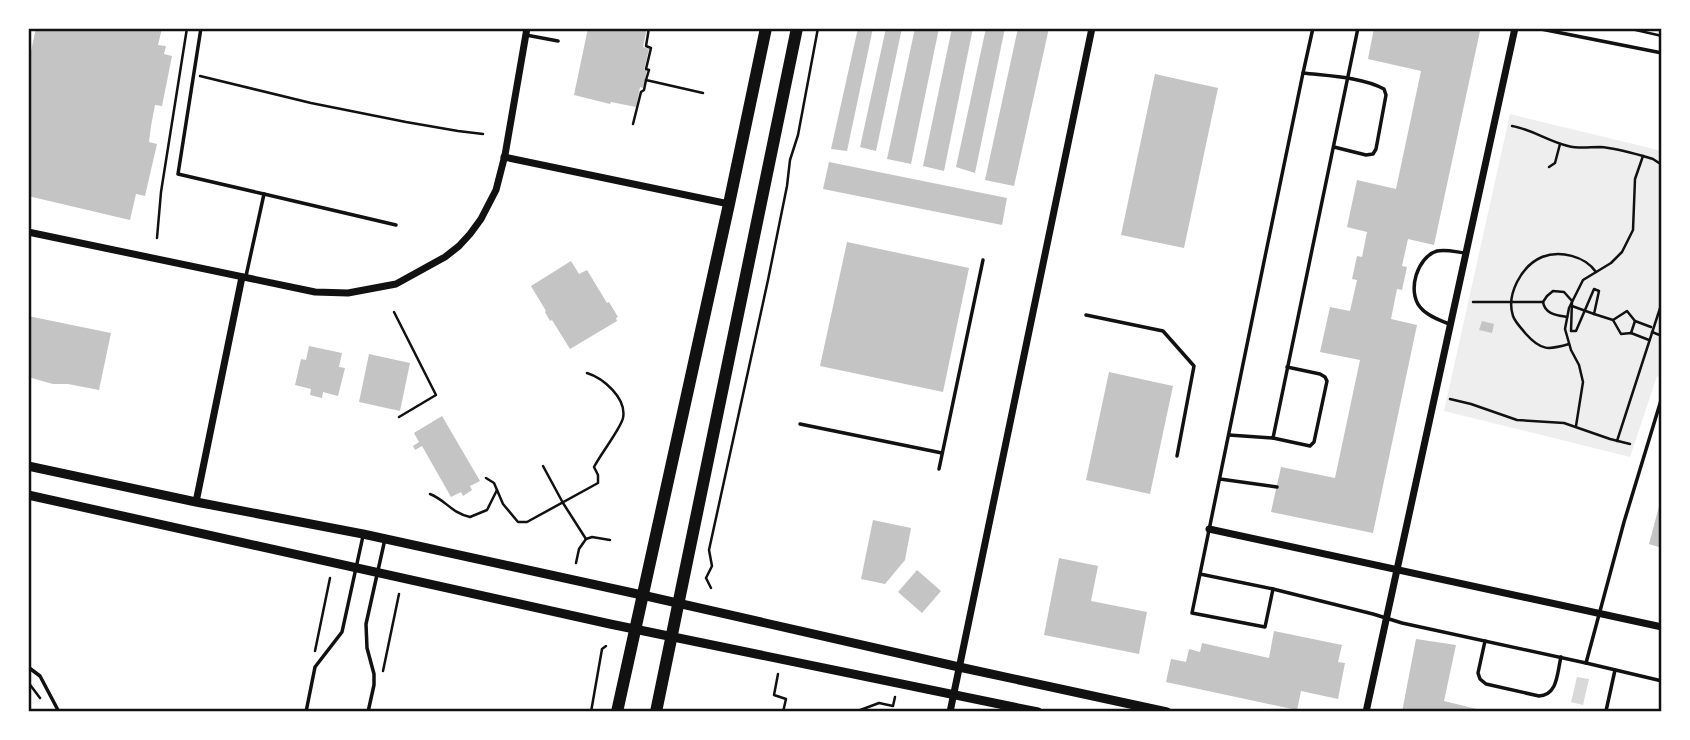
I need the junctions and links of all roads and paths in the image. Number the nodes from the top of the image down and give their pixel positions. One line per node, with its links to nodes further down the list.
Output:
1 (187, 28): 35 (path)
2 (201, 28): 18 (lane)
3 (649, 28): 20 (path)
4 (766, 28): 32 (highway)
5 (797, 28): 99 (highway)
6 (818, 28): 95 (path)
7 (1092, 28): 111 (street)
8 (1313, 28): 17 (lane)
9 (1358, 28): 19 (lane)
10 (1515, 28): 36 (street)
11 (1536, 28): 16 (lane)
12 (1627, 28): 14 (path)
13 (527, 32): 15 (lane); 28 (street)
14 (1662, 36)
15 (558, 41)
16 (1662, 53)
17 (1303, 73): 19 (lane); 67 (lane)
18 (193, 75): 24 (path); 31 (lane)
19 (1348, 79): 26 (lane); 26 (lane)
20 (646, 80): 21 (path); 22 (path)
21 (703, 93)
22 (634, 124)
23 (1511, 126): 25 (path)
24 (482, 134)
25 (1560, 144): 27 (path); 30 (path)
26 (1333, 147): 60 (lane)
27 (1643, 156): 29 (path); 38 (path)
28 (505, 157): 32 (street); 39 (street)
29 (1662, 165)
30 (1549, 167)
31 (264, 194): 33 (lane); 39 (lane)
32 (729, 204): 98 (highway)
33 (396, 225)
34 (28, 232): 39 (street)
35 (157, 238)
36 (1467, 253): 53 (street); 53 (lane)
37 (984, 260): 71 (lane)
38 (1596, 272): 40 (path); 41 (path)
39 (244, 278): 82 (street)
40 (1512, 301): 42 (path); 43 (path); 59 (path)
41 (1572, 301): 43 (path); 45 (path); 50 (path)
42 (1473, 302)
43 (1543, 302): 50 (path)
44 (1662, 302): 55 (path)
45 (1572, 306): 46 (path); 46 (path)
46 (1585, 310): 48 (path); 48 (path)
47 (394, 312): 64 (path)
48 (1594, 314): 51 (path)
49 (1086, 316): 72 (lane)
50 (1567, 317): 59 (path)
51 (1613, 320): 52 (path); 56 (path)
52 (1635, 321): 54 (path); 56 (path)
53 (1451, 325): 91 (street)
54 (1651, 327)
55 (1652, 332): 57 (path); 58 (path)
56 (1631, 333): 58 (path)
57 (1662, 336)
58 (1649, 340): 69 (path)
59 (1569, 344): 66 (path)
60 (1287, 367): 68 (lane); 68 (lane)
61 (587, 373): 83 (path)
62 (1662, 397): 100 (lane)
63 (1450, 399): 66 (path)
64 (399, 417)
65 (800, 424): 71 (lane)
66 (1576, 426): 69 (path)
67 (1229, 435): 68 (lane); 77 (lane)
68 (1273, 438)
69 (1617, 441): 70 (path)
70 (1630, 444)
71 (942, 453): 75 (lane)
72 (1177, 456)
73 (28, 466): 82 (street)
74 (543, 466): 83 (path)
75 (939, 469)
76 (486, 478): 79 (path)
77 (1220, 479): 78 (lane); 84 (lane)
78 (1277, 486)
79 (497, 489): 80 (path); 83 (path)
80 (430, 494)
81 (28, 495): 90 (street)
82 (196, 502): 85 (street)
83 (563, 503): 87 (path)
84 (1209, 529): 91 (street); 93 (lane)
85 (363, 534): 86 (street); 90 (lane)
86 (385, 539): 92 (lane); 98 (street)
87 (586, 539): 88 (path); 89 (path)
88 (610, 540)
89 (576, 563)
90 (356, 569): 92 (street); 121 (lane)
91 (1398, 571): 100 (street); 101 (street)
92 (377, 573): 103 (street); 122 (lane)
93 (1200, 574): 96 (lane); 96 (lane)
94 (330, 579): 108 (path)
95 (712, 588)
96 (1273, 589): 101 (lane)
97 (399, 594): 113 (path)
98 (642, 595): 99 (street); 103 (highway)
99 (679, 603): 104 (highway); 111 (street)
100 (1599, 614): 102 (street); 109 (lane)
101 (1387, 618): 105 (lane); 131 (street)
102 (1662, 626)
103 (635, 629): 104 (street); 124 (highway)
104 (672, 635): 117 (street); 125 (highway)
105 (1485, 641): 107 (lane); 107 (lane)
106 (606, 646): 123 (path)
107 (1560, 657): 109 (lane)
108 (313, 659)
109 (1586, 663): 112 (lane)
110 (28, 667): 120 (lane)
111 (959, 667): 117 (street); 130 (street)
112 (1615, 670): 115 (lane); 132 (lane)
113 (383, 673)
114 (778, 674): 126 (path)
115 (1662, 681)
116 (28, 682): 119 (path)
117 (954, 694): 128 (street); 129 (street)
118 (895, 696): 127 (path)
119 (43, 702)
120 (59, 712)
121 (306, 712)
122 (368, 712)
123 (591, 712)
124 (617, 712)
125 (656, 712)
126 (783, 712)
127 (855, 712)
128 (950, 712)
129 (1038, 712)
130 (1167, 712)
131 (1366, 712)
132 (1612, 712)

